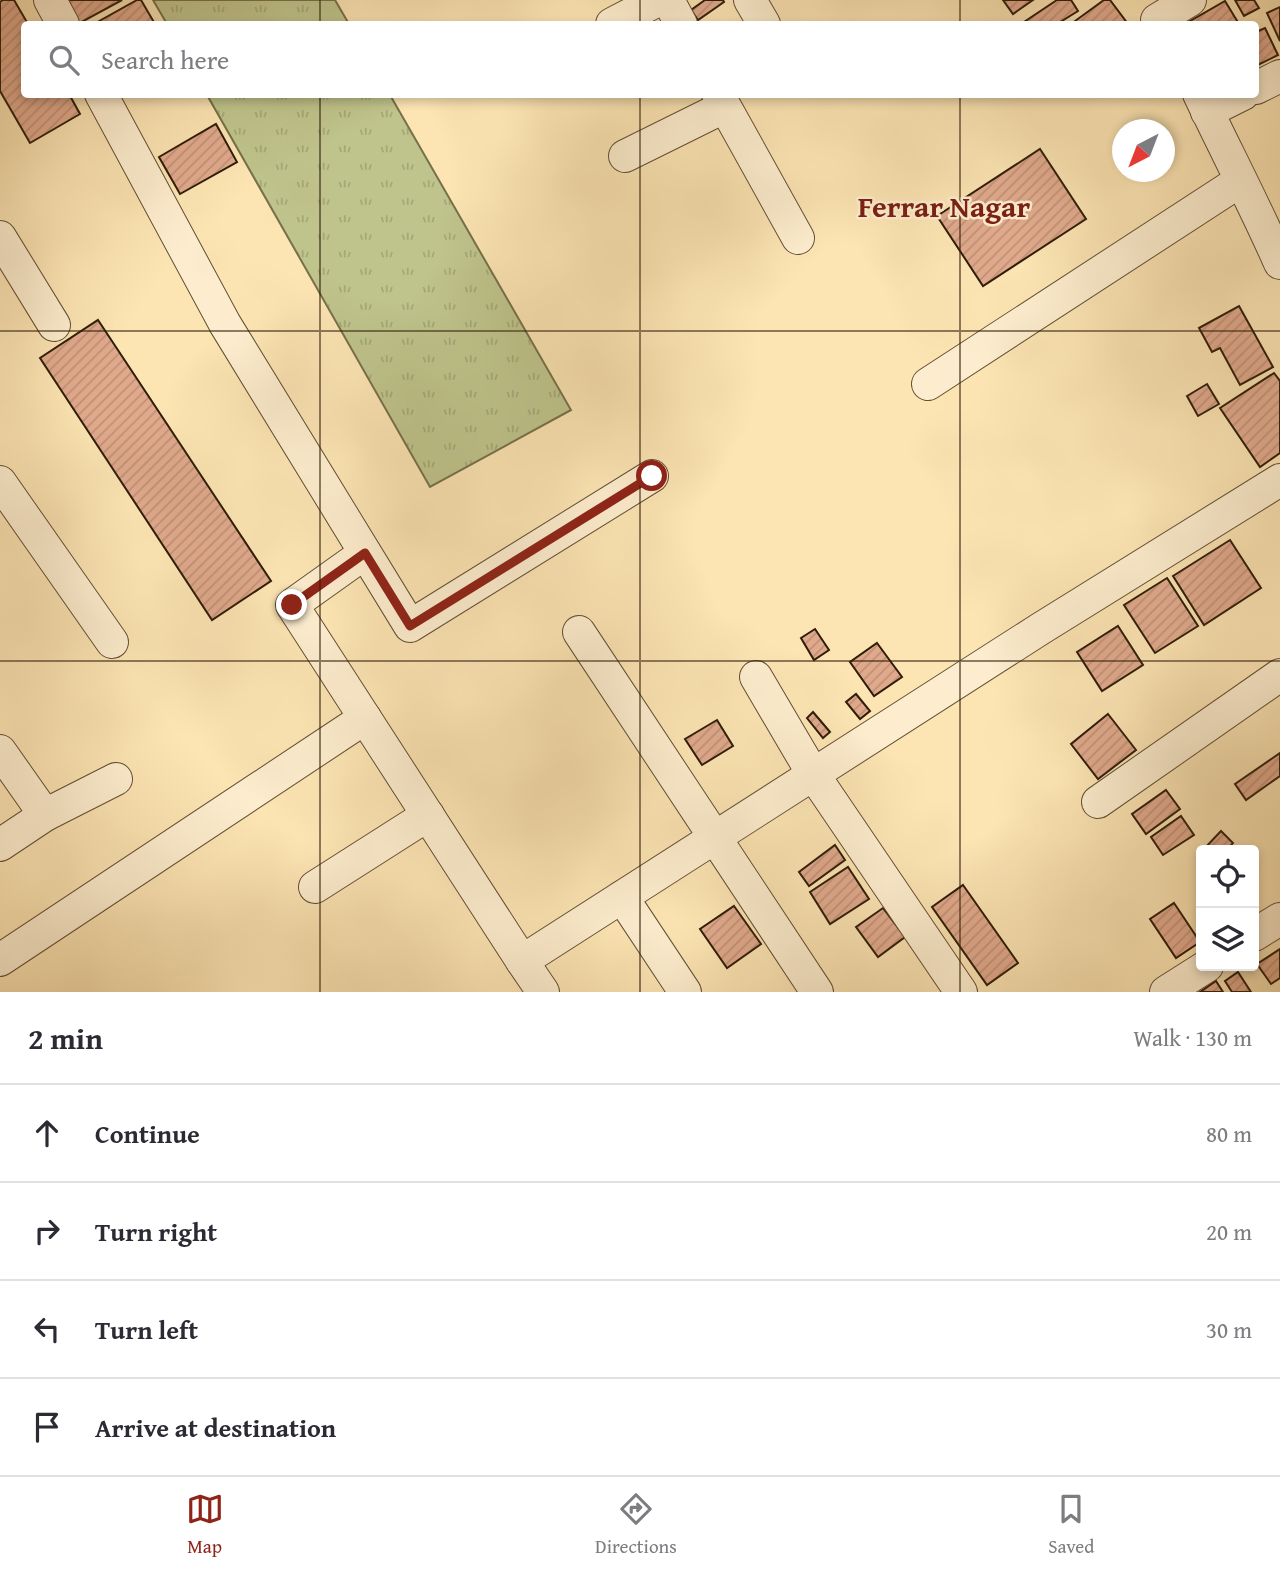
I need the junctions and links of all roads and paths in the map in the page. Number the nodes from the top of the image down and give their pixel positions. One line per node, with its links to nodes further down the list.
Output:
1 (50, 0): 7 (street)
2 (658, 0): 8 (street)
3 (668, 0): 9 (street)
4 (750, 0): 10 (street)
5 (1190, 0): 6 (street)
6 (1154, 15)
7 (61, 21)
8 (618, 21)
9 (679, 21)
10 (762, 21)
11 (1280, 76): 12 (street)
12 (1259, 86)
13 (103, 98): 28 (street)
14 (1225, 98): 16 (street)
15 (721, 101): 17 (street); 21 (street)
16 (1203, 103): 18 (street)
17 (625, 156)
18 (1240, 181): 19 (street); 24 (street)
19 (1273, 224): 22 (street)
20 (0, 237): 23 (street)
21 (798, 238)
22 (1280, 263)
23 (54, 325)
24 (928, 384)
25 (652, 476): 28 (street)
26 (1280, 480): 35 (street)
27 (0, 482): 30 (street)
28 (365, 553): 33 (street)
29 (579, 632): 40 (street)
30 (112, 642)
31 (1280, 675): 37 (street)
32 (756, 677): 35 (street)
33 (365, 718): 39 (street); 46 (street)
34 (0, 751): 38 (street)
35 (813, 774): 40 (street); 52 (street)
36 (116, 779): 38 (street)
37 (1098, 803)
38 (45, 815): 41 (street)
39 (428, 815): 42 (street); 47 (street)
40 (715, 837): 43 (street); 51 (street)
41 (0, 845)
42 (315, 887)
43 (622, 897): 47 (street); 50 (street)
44 (1280, 919): 45 (street)
45 (1259, 932)
46 (0, 960)
47 (522, 961): 49 (street)
48 (1199, 971): 53 (street)
49 (543, 992)
50 (685, 992)
51 (817, 992)
52 (961, 992)
53 (1166, 992)

